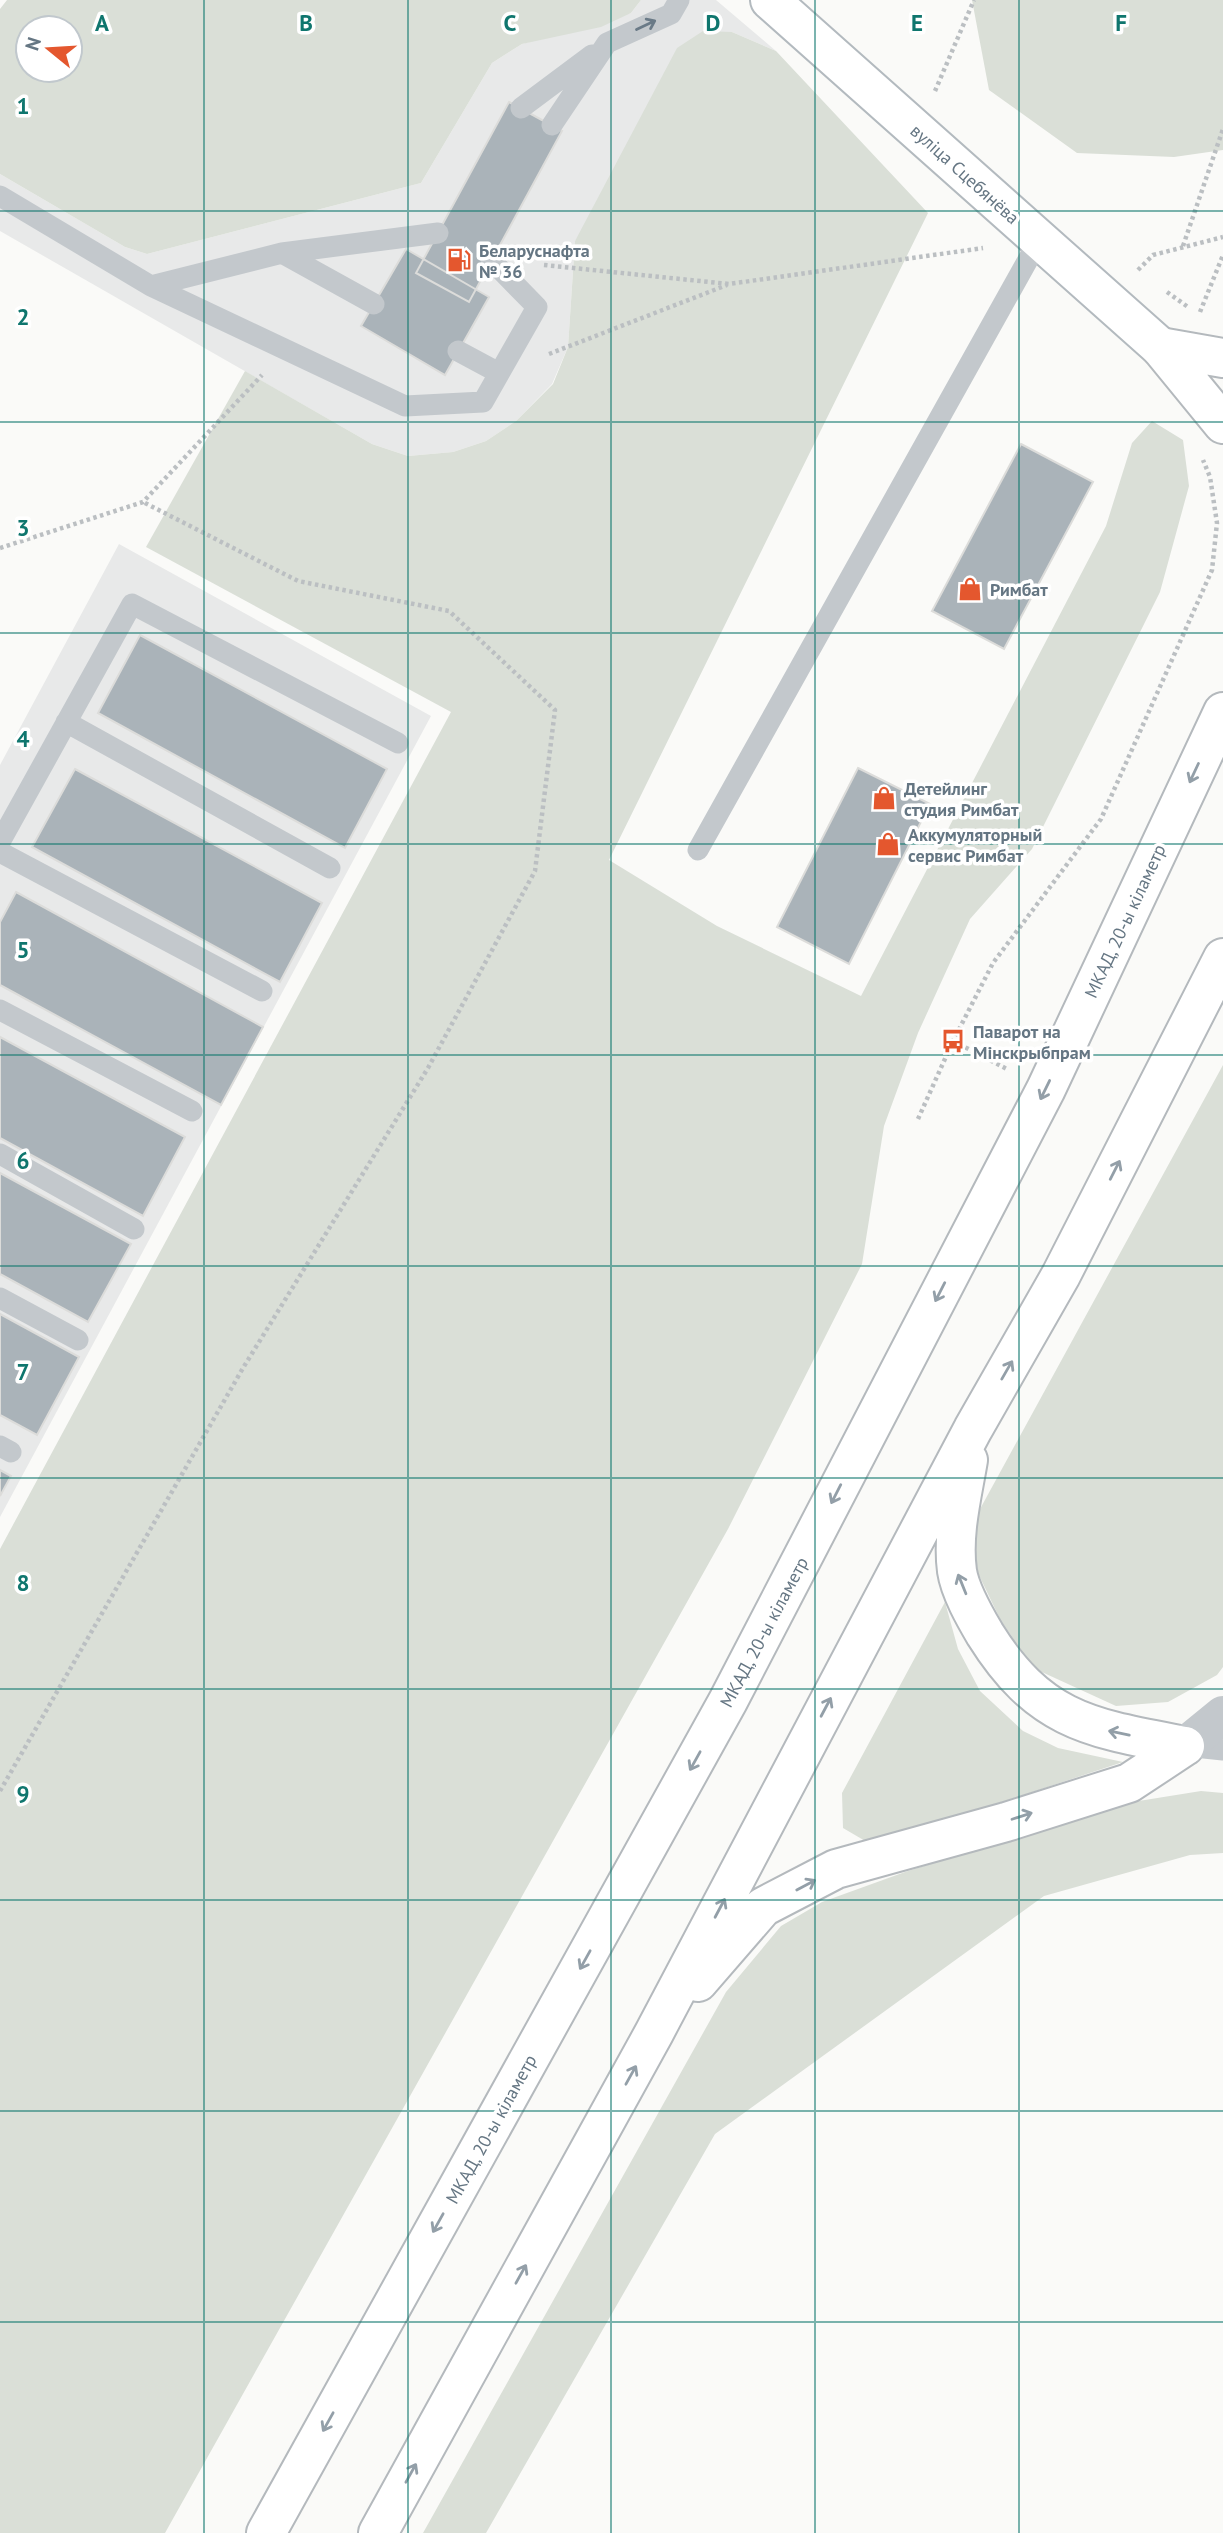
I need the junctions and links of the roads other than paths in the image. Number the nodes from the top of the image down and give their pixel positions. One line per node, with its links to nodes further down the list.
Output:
1 (678, 0): 3 (lane, one-way to 1)
2 (770, 0): 8 (main road, вуліца Сцебянёва)
3 (607, 43): 4 (lane); 5 (lane)
4 (521, 108)
5 (552, 125)
6 (0, 196): 11 (lane)
7 (438, 233): 9 (lane)
8 (1039, 240): 13 (main road, вуліца Сцебянёва); 22 (lane)
9 (282, 253): 11 (lane); 12 (lane)
10 (491, 260): 16 (lane)
11 (151, 286): 16 (lane)
12 (373, 304)
13 (1160, 347): 15 (main road); 17 (main road, вуліца Сцебянёва)
14 (458, 351): 16 (lane)
15 (1223, 358)
16 (499, 373)
17 (1223, 424)
18 (1223, 712): 38 (main road, МКАД, 20-ы кіламетр, one-way to 38)
19 (66, 722): 20 (lane); 21 (lane); 24 (lane)
20 (398, 743)
21 (0, 842)
22 (698, 850)
23 (0, 852): 26 (lane)
24 (331, 868)
25 (1223, 958): 33 (main road, one-way to 25)
26 (262, 990)
27 (0, 1010): 28 (lane)
28 (192, 1111)
29 (0, 1154): 30 (lane)
30 (134, 1229)
31 (0, 1298): 32 (lane)
32 (78, 1340)
33 (973, 1429): 35 (main road, one-way to 33); 37 (main road, one-way to 33)
34 (1223, 1715): 35 (street)
35 (1185, 1746): 36 (lane); 37 (main road, one-way to 35)
36 (1223, 1750)
37 (654, 2034): 39 (main road, one-way to 37)
38 (266, 2533)
39 (378, 2533)

